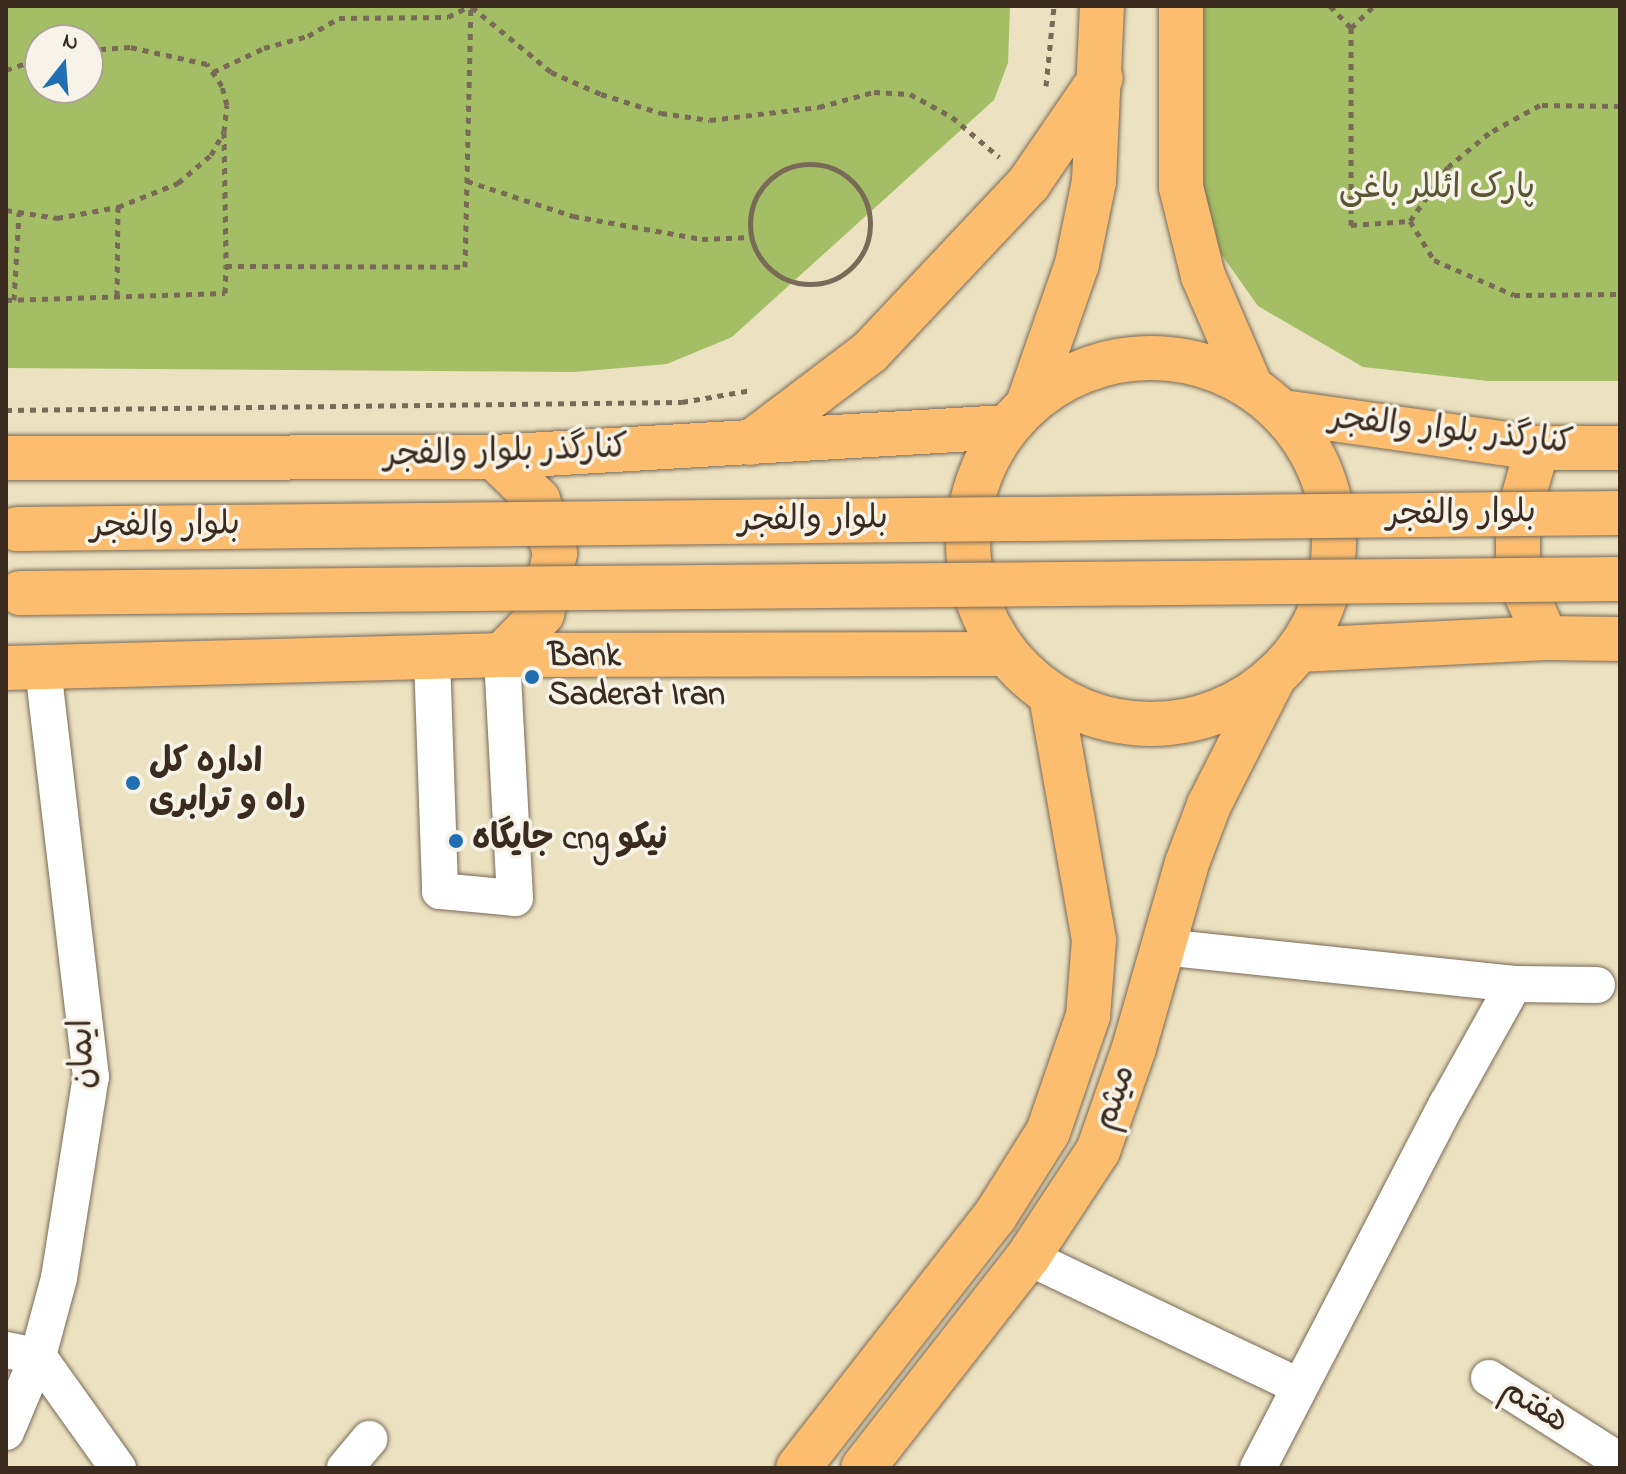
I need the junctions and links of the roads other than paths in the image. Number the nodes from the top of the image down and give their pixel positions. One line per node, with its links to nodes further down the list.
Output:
1 (1102, 6): 3 (main road)
2 (1181, 6): 4 (main road, میثم)
3 (1101, 78): 5 (main road); 6 (main road)
4 (1267, 400): 5 (main road); 7 (main road, کنارگذر بلوار والفجر); 20 (main road, میثم)
5 (1017, 416): 6 (main road, کنارگذر بلوار والفجر); 17 (main road)
6 (750, 443): 9 (main road, کنارگذر بلوار والفجر)
7 (1537, 448): 8 (main road, کنارگذر بلوار والفجر); 15 (main road)
8 (1620, 448)
9 (494, 457): 10 (main road, کنارگذر بلوار والفجر); 18 (main road)
10 (6, 458)
11 (1620, 513): 12 (main road, بلوار والفجر, bridge)
12 (11, 529)
13 (1620, 579): 14 (main road, بلوار والفجر, bridge)
14 (13, 594)
15 (1546, 638): 16 (main road); 20 (main road)
16 (1620, 639)
17 (1007, 654): 18 (main road); 22 (main road)
18 (502, 655): 19 (main road); 19 (street)
19 (432, 658): 21 (main road)
20 (1286, 664): 22 (main road); 23 (main road, میثم)
21 (24, 668): 27 (street, ایمان)
22 (1051, 695): 35 (main road, میثم)
23 (1163, 947): 24 (street); 26 (main road, میثم)
24 (1514, 984): 25 (street); 29 (street)
25 (1597, 985)
26 (1028, 1257): 29 (street); 36 (main road, میثم)
27 (22, 1353): 30 (street, ایمان); 33 (street)
28 (1489, 1378): 32 (street, هفتم)
29 (1298, 1386): 37 (street)
30 (6, 1432)
31 (369, 1439): 34 (street)
32 (1620, 1461)
33 (118, 1468)
34 (345, 1468)
35 (798, 1468)
36 (863, 1468)
37 (1258, 1468)

